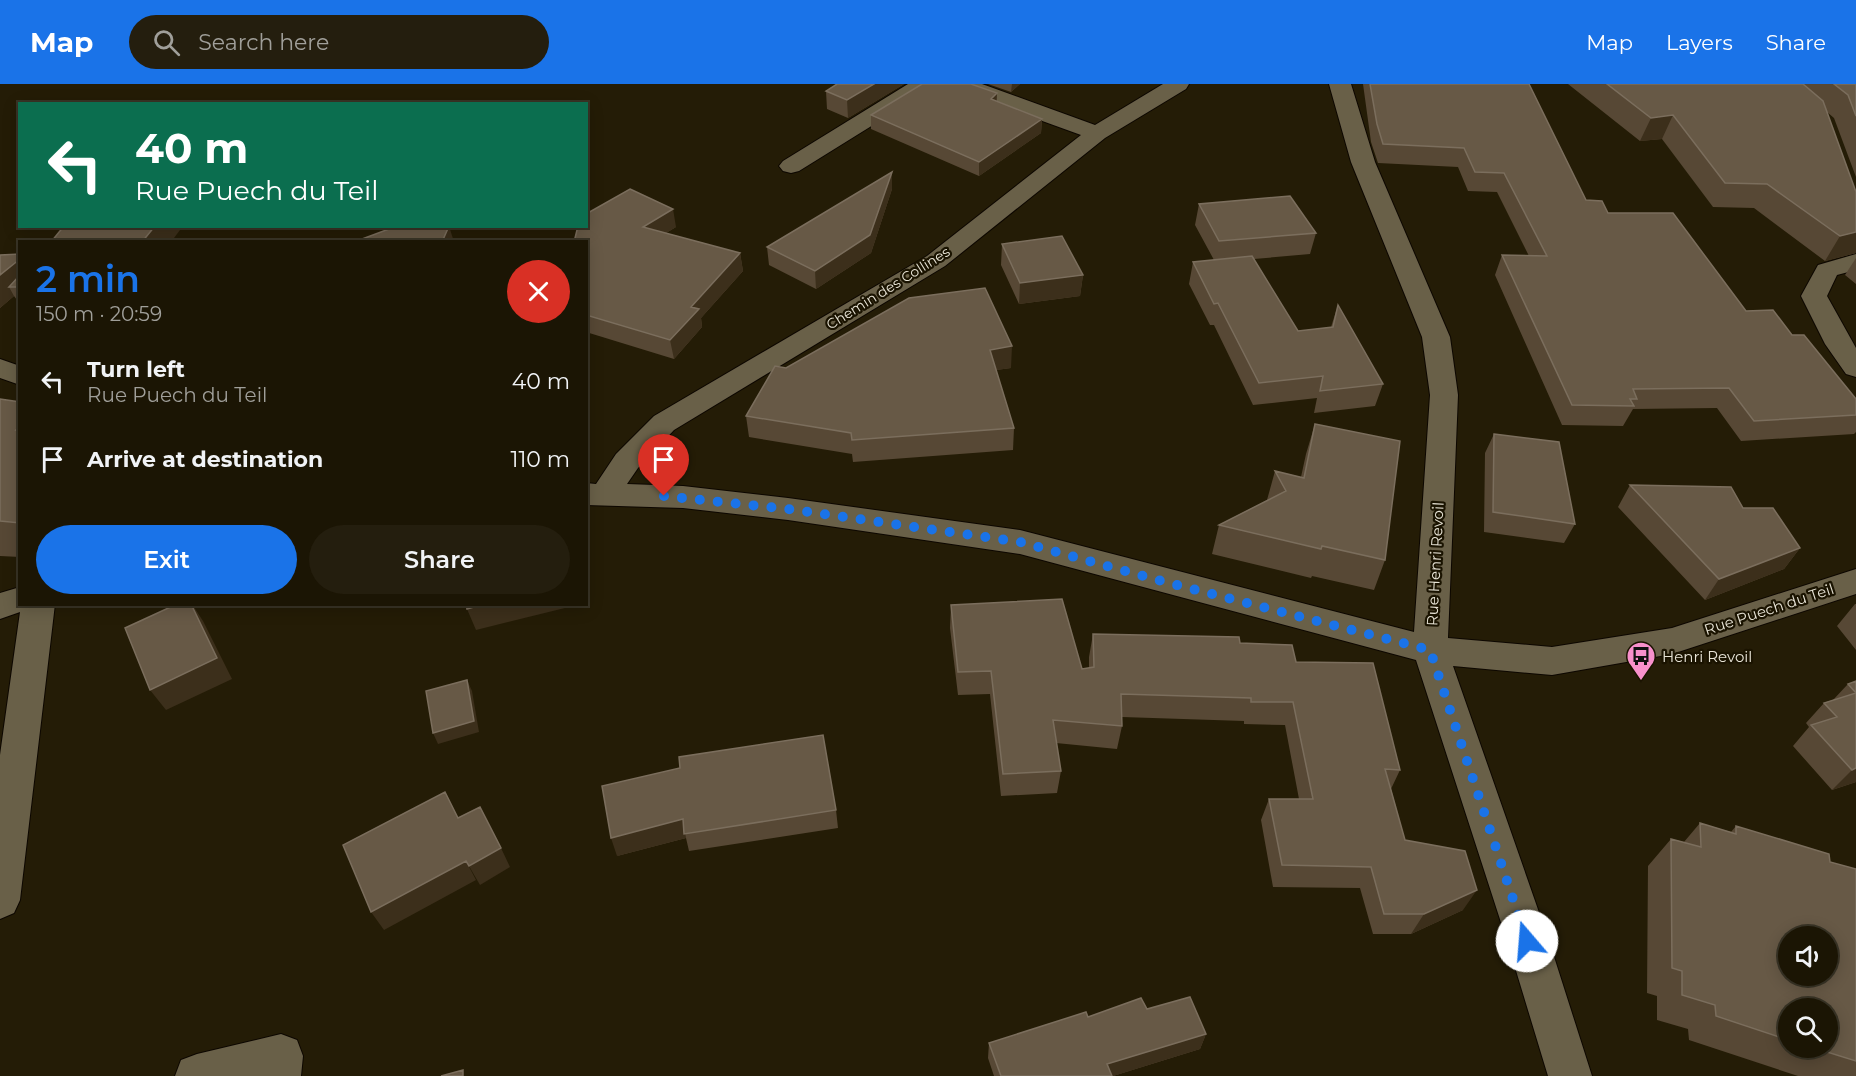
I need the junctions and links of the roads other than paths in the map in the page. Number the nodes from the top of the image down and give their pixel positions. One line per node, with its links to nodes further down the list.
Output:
1 (923, 84): 6 (street)
2 (962, 84): 5 (street)
3 (1178, 84): 5 (street, Chemin des Collines)
4 (1340, 84): 16 (street, Rue Henri Revoil)
5 (1096, 134): 11 (street, Chemin des Collines)
6 (791, 166)
7 (1856, 261): 9 (street)
8 (0, 368): 10 (street)
9 (1856, 368)
10 (18, 375)
11 (596, 494): 16 (street, Rue Puech du Teil)
12 (1856, 581): 16 (street, Rue Puech du Teil)
13 (18, 600): 14 (street)
14 (0, 606)
15 (39, 606): 17 (street)
16 (1430, 650): 20 (street, Rue Henri Revoil)
17 (0, 900)
18 (196, 1076): 19 (street)
19 (279, 1076)
20 (1570, 1076)

